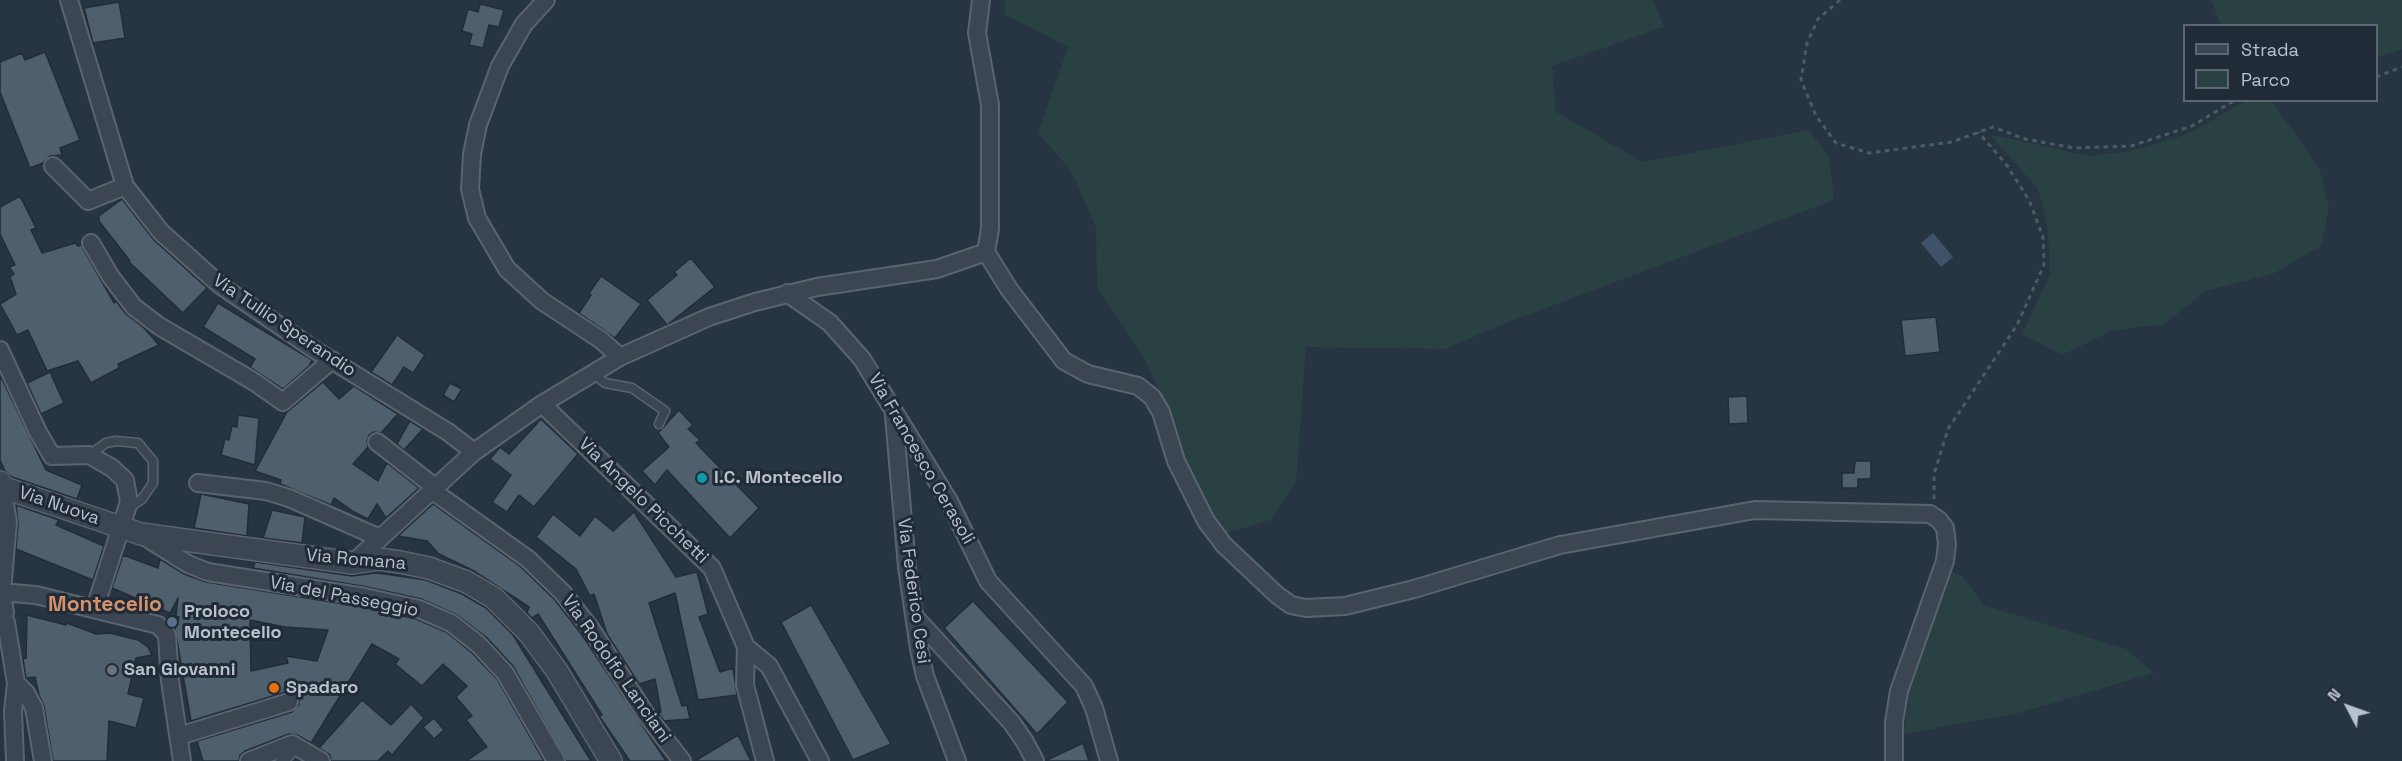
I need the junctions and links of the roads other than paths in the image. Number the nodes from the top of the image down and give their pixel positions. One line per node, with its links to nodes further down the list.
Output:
1 (69, 0): 5 (street, Via Tullio Sperandio)
2 (546, 0): 10 (street)
3 (981, 0): 7 (street)
4 (53, 166): 5 (street)
5 (125, 186): 11 (street, Via Tullio Sperandio)
6 (91, 243): 11 (street)
7 (986, 252): 8 (street); 49 (street)
8 (787, 293): 10 (street); 14 (street, Via Francesco Cerasoli)
9 (0, 350): 18 (street)
10 (620, 357): 12 (street)
11 (332, 360): 17 (street, Via Tullio Sperandio)
12 (593, 373): 13 (street); 15 (lane)
13 (542, 404): 17 (street); 30 (street, Via Angelo Picchetti)
14 (894, 415): 28 (street, Via Federico Cesi); 48 (street, Via Francesco Cerasoli)
15 (659, 424)
16 (377, 442): 21 (street, Via Rodolfo Lanciani)
17 (474, 452): 21 (street)
18 (89, 455): 22 (street); 22 (lane)
19 (198, 483): 24 (street)
20 (1, 485): 22 (street, Via Nuova); 26 (street)
21 (435, 490): 24 (street); 43 (street, Via Rodolfo Lanciani)
22 (123, 519): 23 (street, Via Romana); 27 (street)
23 (141, 534): 25 (street, Via Romana); 41 (street, Via del Passeggio)
24 (380, 538): 25 (street)
25 (353, 562): 42 (street, Via Romana)
26 (1, 591): 27 (street); 29 (street)
27 (95, 608): 34 (street)
28 (915, 617): 46 (street, Via Federico Cesi); 47 (street)
29 (5, 627): 31 (street)
30 (746, 647): 44 (street); 45 (street, Via Angelo Picchetti)
31 (6, 658): 32 (street)
32 (16, 683): 36 (street); 37 (street)
33 (289, 702): 34 (street)
34 (179, 736): 38 (street)
35 (285, 754): 39 (street); 40 (street)
36 (15, 761)
37 (43, 761)
38 (182, 761)
39 (249, 761)
40 (321, 761)
41 (556, 761)
42 (611, 761)
43 (682, 761)
44 (765, 761)
45 (820, 761)
46 (957, 761)
47 (1035, 761)
48 (1109, 761)
49 (1894, 761)

